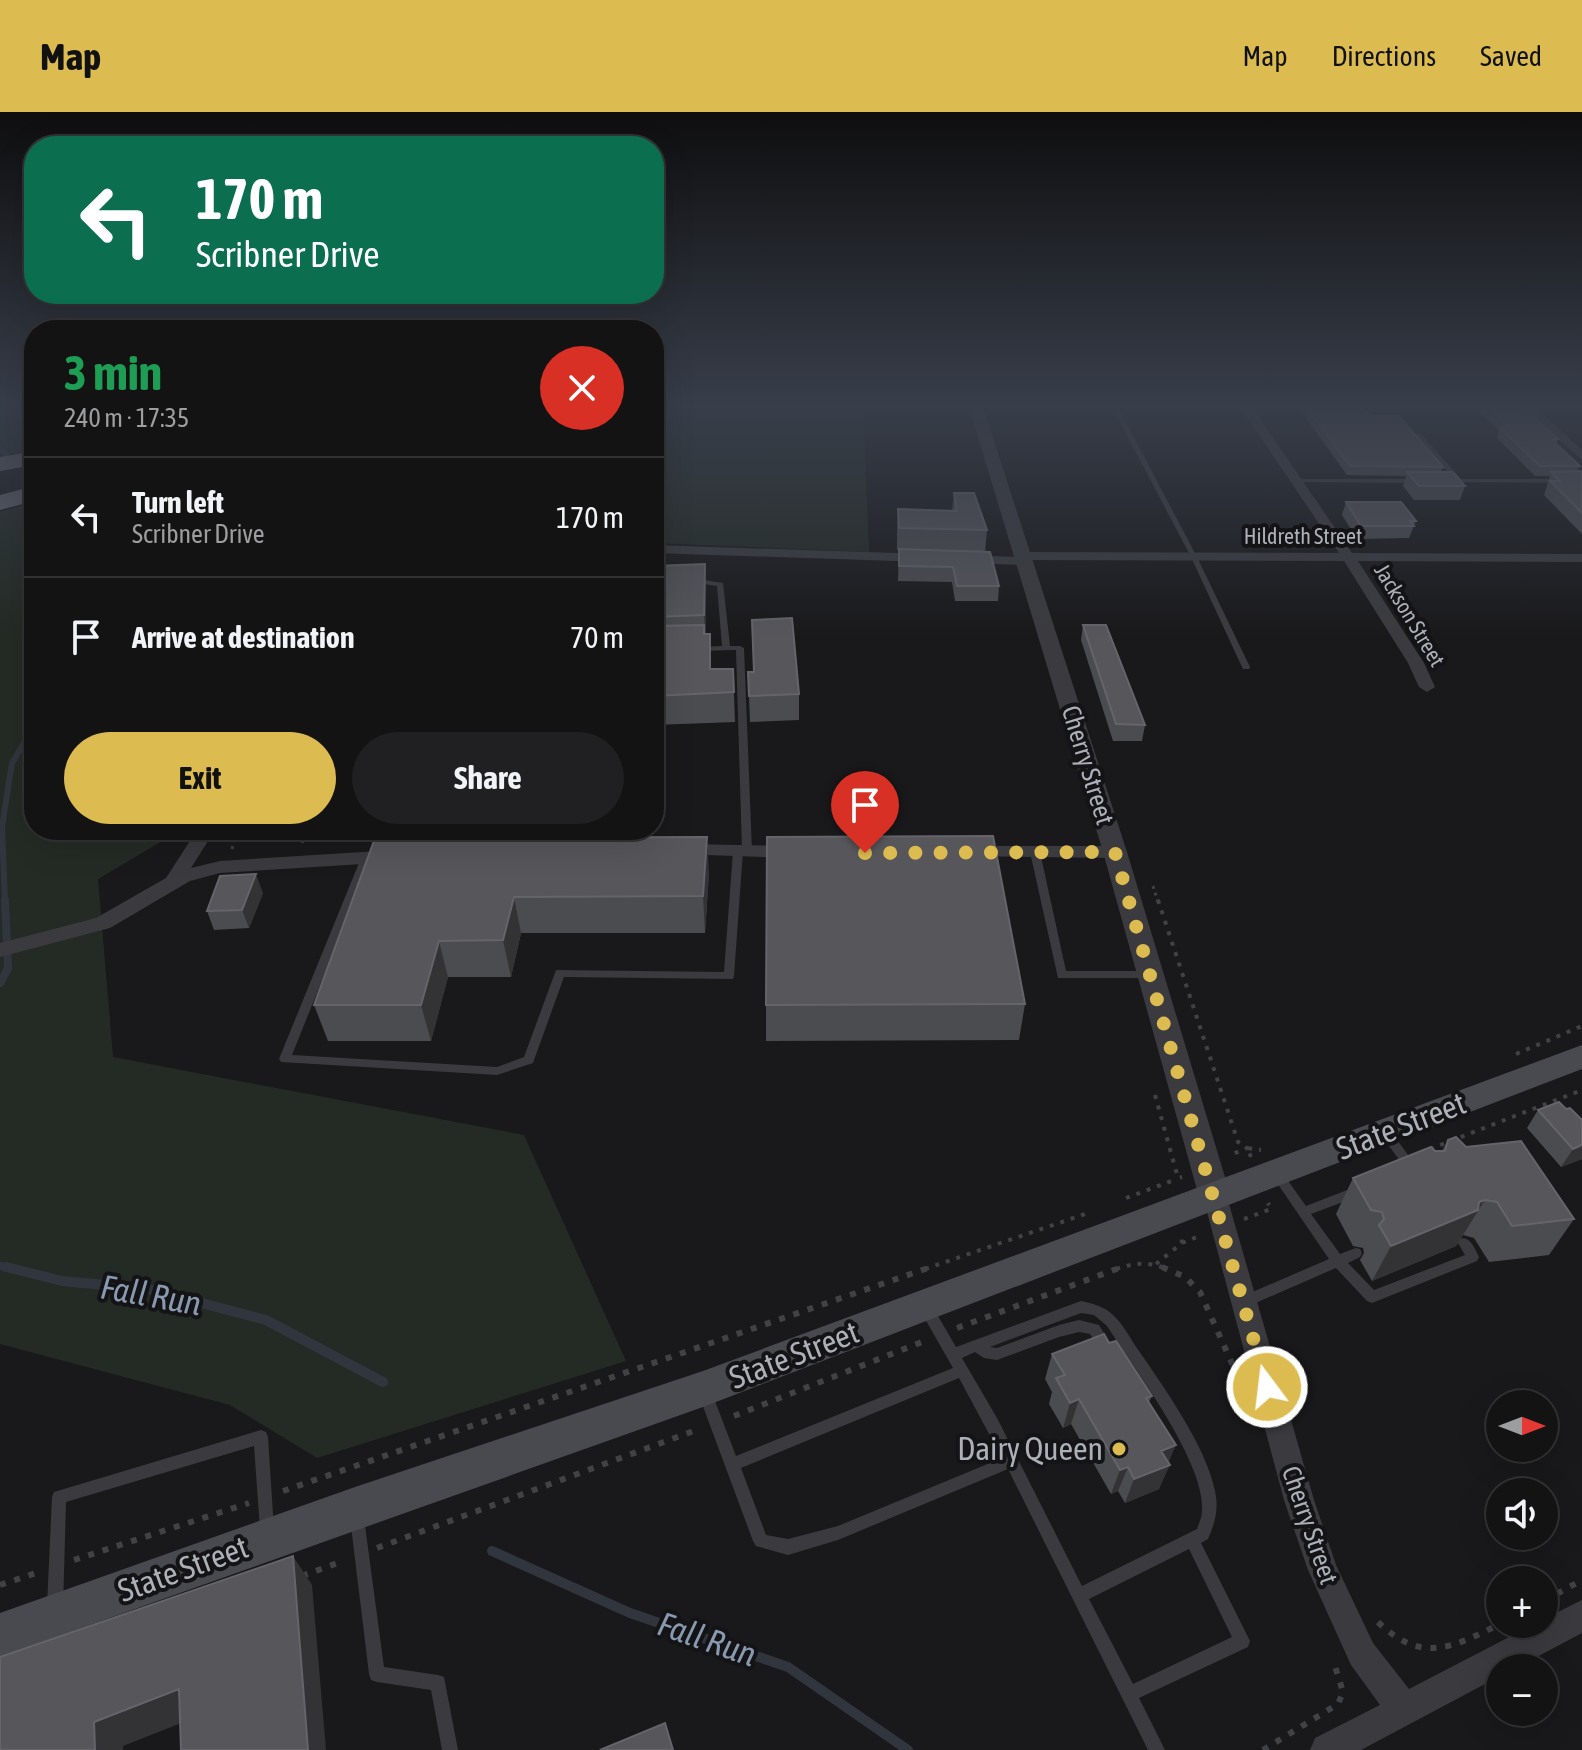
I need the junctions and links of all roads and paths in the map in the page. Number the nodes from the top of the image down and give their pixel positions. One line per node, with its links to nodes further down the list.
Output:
1 (1001, 483): 8 (street, Cherry Street)
2 (1155, 483): 7 (lane)
3 (1300, 483): 9 (street, Jackson Street)
4 (24, 496): 5 (highway)
5 (0, 503)
6 (664, 549): 8 (street, Hildreth Street)
7 (1194, 557): 8 (street, Hildreth Street); 9 (street, Hildreth Street); 14 (lane)
8 (1025, 558): 26 (street, Cherry Street)
9 (1349, 558): 10 (street, Hildreth Street); 15 (street, Jackson Street)
10 (1582, 558)
11 (685, 580): 12 (lane)
12 (726, 648): 13 (lane); 22 (lane)
13 (683, 649)
14 (1246, 667)
15 (1427, 687)
16 (200, 840): 29 (street)
17 (233, 840): 20 (path)
18 (302, 840): 19 (path)
19 (315, 847)
20 (240, 850)
21 (663, 850): 22 (street)
22 (743, 851): 23 (street); 28 (lane)
23 (821, 852)
24 (958, 852): 25 (street)
25 (1035, 852): 26 (street); 31 (lane)
26 (1115, 852): 31 (street, Cherry Street)
27 (411, 855): 28 (street)
28 (366, 858): 29 (street)
29 (173, 882): 30 (street)
30 (0, 950)
31 (1150, 975): 43 (street, Cherry Street)
32 (1582, 1057): 34 (main road, State Street)
33 (1582, 1090): 35 (path)
34 (1385, 1132): 35 (lane); 40 (main road, State Street)
35 (1405, 1158): 37 (lane)
36 (1427, 1165): 37 (lane)
37 (1417, 1175): 38 (lane)
38 (1400, 1176)
39 (1372, 1186): 45 (lane)
40 (1285, 1187): 43 (main road, State Street); 44 (path); 45 (lane)
41 (1115, 1203): 43 (path)
42 (1102, 1208): 61 (path)
43 (1214, 1208): 46 (path); 50 (path); 51 (street, Cherry Street); 52 (main road, State Street)
44 (1271, 1209)
45 (1303, 1212): 49 (lane)
46 (1248, 1233)
47 (1464, 1243): 49 (lane)
48 (1356, 1253): 49 (lane)
49 (1338, 1261): 51 (lane)
50 (1156, 1264): 52 (path); 57 (path)
51 (1244, 1302): 79 (street, Cherry Street)
52 (933, 1320): 54 (lane); 58 (main road, State Street); 58 (path)
53 (978, 1346): 54 (lane); 55 (lane); 64 (lane)
54 (952, 1355): 56 (lane)
55 (1117, 1362)
56 (961, 1371): 59 (lane); 60 (lane)
57 (1240, 1382)
58 (709, 1406): 60 (lane); 62 (main road, State Street); 65 (path)
59 (1011, 1461): 60 (lane); 71 (lane)
60 (731, 1465)
61 (265, 1498): 63 (lane); 66 (path); 66 (lane)
62 (355, 1508): 63 (main road, State Street); 65 (lane)
63 (268, 1539): 73 (main road, State Street)
64 (1192, 1540): 71 (lane); 78 (lane)
65 (361, 1554): 68 (path); 80 (lane)
66 (57, 1566): 69 (path); 73 (lane)
67 (1582, 1580): 70 (path)
68 (289, 1581)
69 (0, 1585)
70 (1558, 1593)
71 (1080, 1595): 78 (lane)
72 (1371, 1611): 75 (path)
73 (54, 1615): 76 (main road, State Street)
74 (1582, 1616): 79 (street)
75 (1486, 1631)
76 (0, 1635)
77 (1329, 1650): 82 (path)
78 (1130, 1694): 81 (lane)
79 (1403, 1709): 83 (street)
80 (450, 1750)
81 (1157, 1750)
82 (1263, 1750)
83 (1327, 1750)

